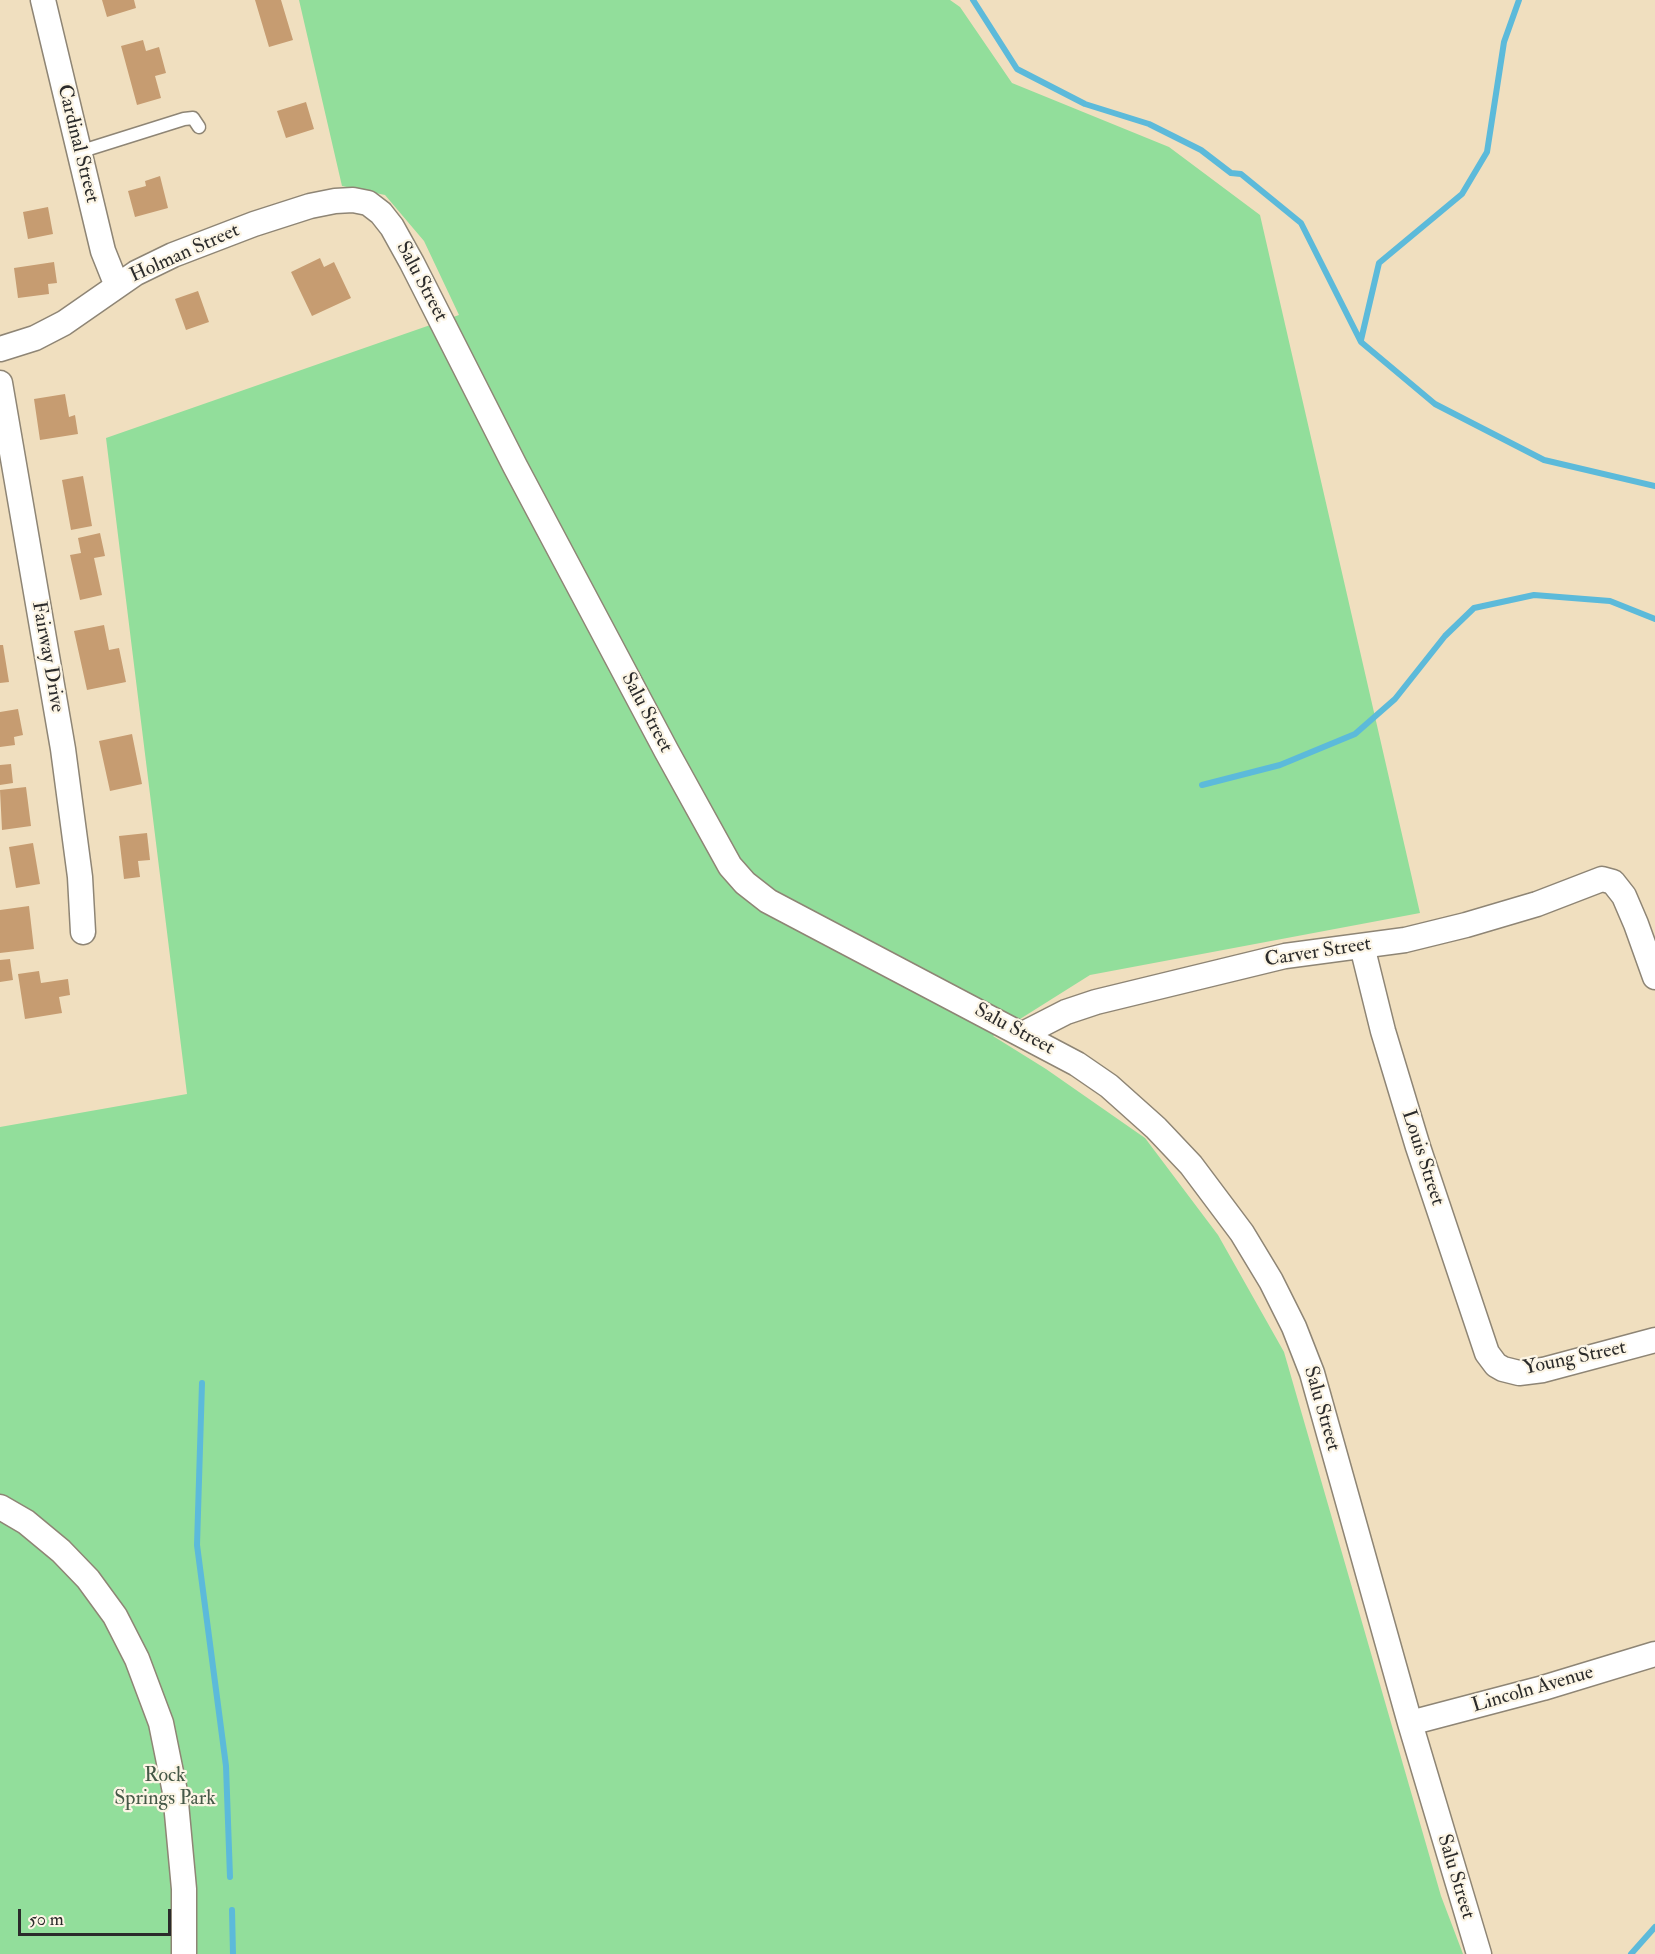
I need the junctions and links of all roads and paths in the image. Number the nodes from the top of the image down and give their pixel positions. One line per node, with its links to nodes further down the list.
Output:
1 (43, 0): 3 (street, Cardinal Street)
2 (199, 126): 3 (lane)
3 (79, 152): 5 (street, Cardinal Street)
4 (381, 213): 5 (street, Holman Street); 11 (street, Salu Street)
5 (117, 286): 6 (street, Holman Street)
6 (0, 349)
7 (0, 383): 8 (street, Fairway Drive)
8 (83, 932)
9 (1362, 946): 10 (street, Carver Street); 11 (street, Carver Street); 13 (street, Louis Street)
10 (1655, 977)
11 (1023, 1034): 16 (street, Salu Street)
12 (1655, 1340): 13 (street, Young Street)
13 (1496, 1365)
14 (0, 1507): 17 (street)
15 (1655, 1654): 16 (street, Lincoln Avenue)
16 (1410, 1724): 18 (street, Salu Street)
17 (184, 1954)
18 (1479, 1954)

